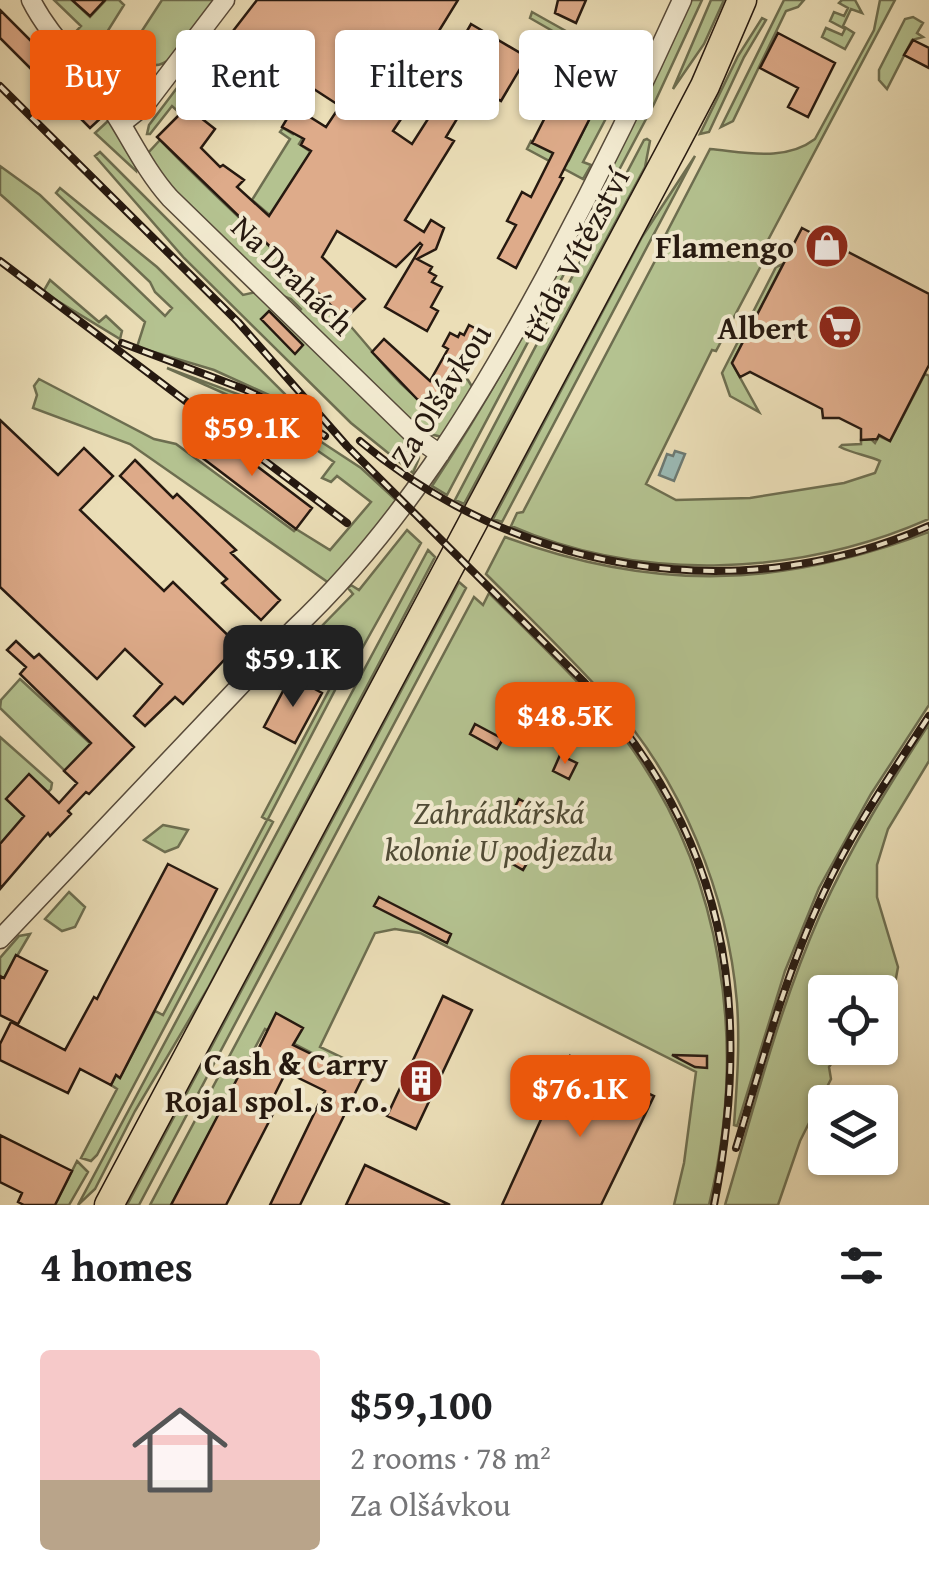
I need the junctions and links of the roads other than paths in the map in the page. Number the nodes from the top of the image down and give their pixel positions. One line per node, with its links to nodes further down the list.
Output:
1 (31, 0): 5 (street, Na Drahách)
2 (225, 0): 5 (street)
3 (682, 0): 6 (street, Za Olšávkou)
4 (742, 0): 8 (main road, třída Vítězství)
5 (122, 124): 6 (street, Na Drahách)
6 (440, 454): 7 (street, Za Olšávkou)
7 (0, 939)
8 (110, 1205)

